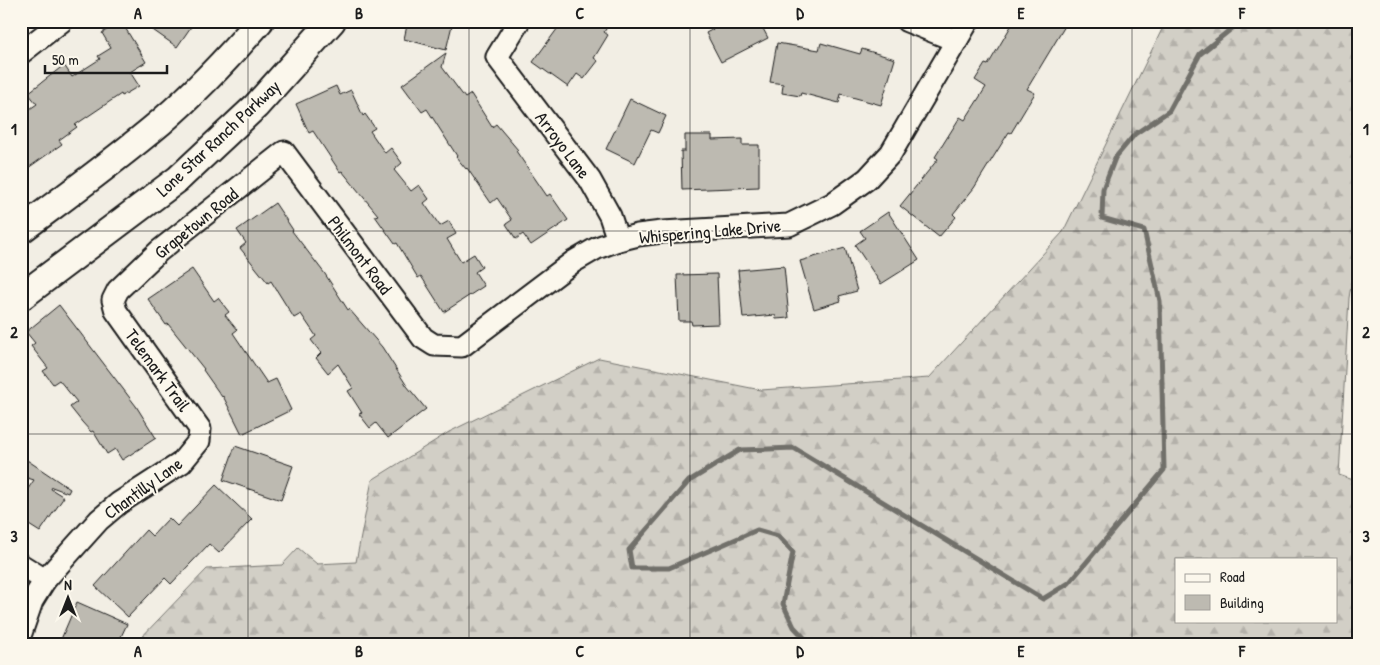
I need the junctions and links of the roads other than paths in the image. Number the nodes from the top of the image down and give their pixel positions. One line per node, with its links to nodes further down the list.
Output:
1 (62, 21): 8 (street)
2 (260, 21): 10 (main road)
3 (332, 21): 12 (main road, Lone Star Ranch Parkway)
4 (519, 21): 11 (street, Arroyo Lane)
5 (907, 21): 7 (street)
6 (968, 21): 7 (street, Whispering Lake Drive)
7 (957, 41): 11 (street, Whispering Lake Drive)
8 (21, 53)
9 (284, 152): 13 (street, Grapetown Road); 14 (street, Philmont Road)
10 (21, 230)
11 (618, 240): 14 (street, Whispering Lake Drive)
12 (21, 297)
13 (114, 300): 15 (street, Telemark Trail)
14 (446, 346)
15 (199, 441): 17 (street, Chantilly Lane)
16 (21, 564): 17 (street)
17 (45, 580): 18 (street, Chantilly Lane)
18 (21, 633)

